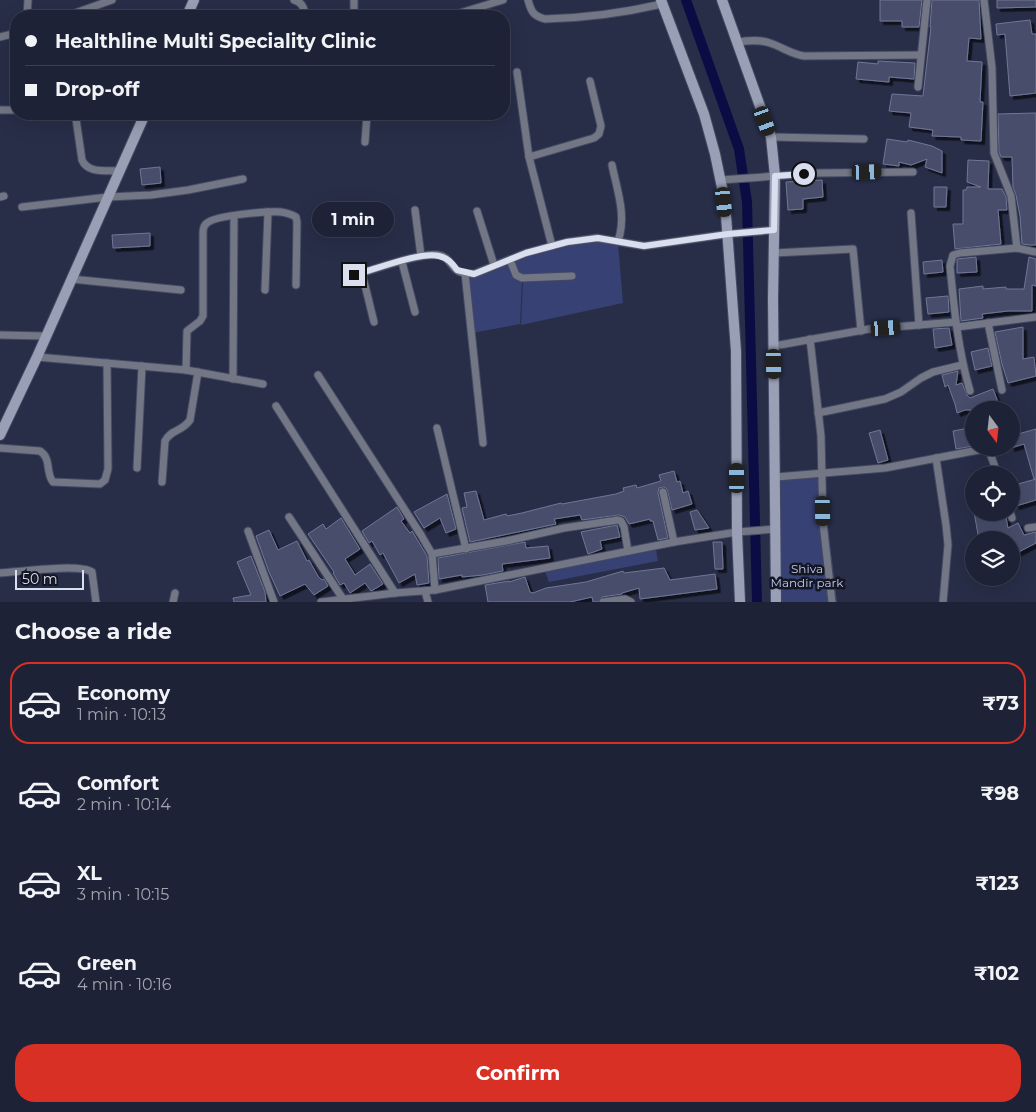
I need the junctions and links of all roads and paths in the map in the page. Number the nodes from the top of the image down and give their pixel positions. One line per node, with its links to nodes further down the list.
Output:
1 (112, 0): 9 (street)
2 (294, 0): 10 (street)
3 (503, 0): 11 (street)
4 (528, 0): 8 (street)
5 (722, 0): 12 (street)
6 (927, 0): 13 (street)
7 (984, 0): 41 (street)
8 (662, 2): 29 (street)
9 (84, 10)
10 (304, 10)
11 (478, 10)
12 (737, 42): 13 (street); 20 (street)
13 (920, 55): 16 (street)
14 (517, 72): 23 (street)
15 (590, 81): 23 (street)
16 (918, 87)
17 (76, 120): 25 (street)
18 (142, 120): 25 (street)
19 (367, 120): 22 (street)
20 (771, 137): 21 (street); 27 (street)
21 (864, 140)
22 (365, 142)
23 (529, 157): 40 (street)
24 (612, 165): 39 (street)
25 (120, 171): 30 (street)
26 (914, 172): 27 (street)
27 (775, 176): 29 (street); 37 (street)
28 (243, 179): 30 (street)
29 (720, 180): 38 (street)
30 (108, 197): 31 (street); 52 (street)
31 (22, 207)
32 (415, 210): 44 (street)
33 (477, 211): 47 (street)
34 (268, 212): 36 (street); 53 (street); 55 (street)
35 (911, 213): 60 (street)
36 (234, 216): 71 (street); 74 (street)
37 (774, 230): 38 (street); 43 (street)
38 (728, 234): 39 (street); 94 (street)
39 (618, 241): 40 (street)
40 (552, 246): 45 (street)
41 (1016, 248): 42 (street); 61 (street)
42 (1036, 252)
43 (774, 253): 62 (street); 66 (street)
44 (421, 256): 46 (street); 49 (street)
45 (510, 260): 47 (street); 51 (street)
46 (402, 262): 48 (street); 56 (street)
47 (494, 266): 49 (street)
48 (362, 273): 50 (street); 58 (street)
49 (465, 273): 82 (street)
50 (354, 275)
51 (572, 276)
52 (71, 279): 54 (street); 64 (street)
53 (296, 285)
54 (181, 290)
55 (265, 290)
56 (415, 312)
57 (1036, 316): 59 (street)
58 (374, 322)
59 (988, 323): 61 (street); 77 (street)
60 (919, 325): 61 (street); 62 (street)
61 (956, 325): 69 (street)
62 (861, 330): 65 (street)
63 (0, 335): 64 (street)
64 (45, 336): 67 (street)
65 (810, 339): 66 (street); 79 (street)
66 (774, 346): 88 (street)
67 (37, 358): 68 (street); 81 (street)
68 (107, 364): 70 (street); 83 (street)
69 (962, 365): 76 (street); 79 (street)
70 (142, 366): 71 (street); 86 (street)
71 (186, 370): 72 (street)
72 (198, 372): 74 (street); 89 (street)
73 (318, 375): 98 (street)
74 (233, 379): 75 (street)
75 (263, 384)
76 (970, 390)
77 (1002, 390)
78 (276, 406): 103 (street)
79 (818, 413): 87 (street)
80 (437, 428): 96 (street)
81 (0, 435)
82 (483, 443)
83 (0, 448)
84 (965, 453): 85 (street)
85 (936, 458): 87 (street); 116 (street)
86 (137, 468)
87 (822, 474): 88 (street); 115 (street)
88 (776, 477): 92 (street)
89 (162, 482)
90 (663, 492): 95 (street)
91 (289, 517): 104 (street)
92 (775, 529): 94 (street); 114 (street)
93 (248, 531): 108 (street)
94 (737, 532): 95 (street); 113 (street)
95 (674, 542): 97 (street)
96 (466, 549): 97 (street); 98 (street)
97 (628, 551): 100 (street)
98 (432, 554): 100 (street)
99 (0, 573): 106 (street)
100 (435, 590): 101 (street)
101 (425, 591): 103 (street); 110 (street)
102 (176, 593): 107 (street)
103 (395, 593): 105 (street)
104 (343, 599): 105 (street); 109 (street)
105 (368, 599)
106 (96, 602)
107 (173, 602)
108 (274, 602)
109 (320, 602)
110 (428, 602)
111 (603, 602): 112 (street)
112 (631, 602)
113 (740, 602)
114 (776, 602)
115 (832, 602)
116 (942, 602)

